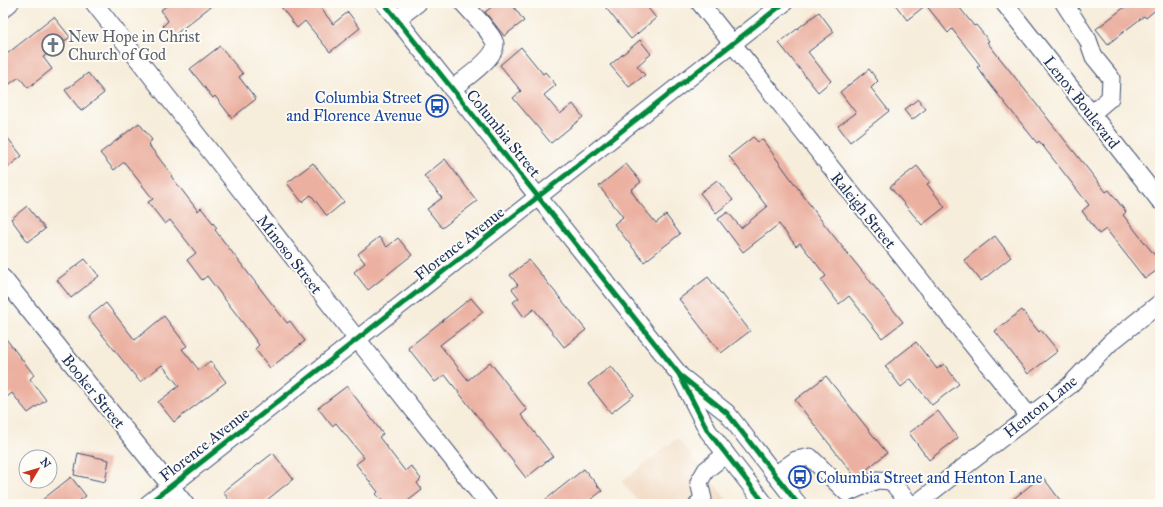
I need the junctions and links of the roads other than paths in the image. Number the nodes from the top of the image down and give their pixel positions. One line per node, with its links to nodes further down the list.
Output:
1 (10, 3): 10 (street)
2 (94, 3): 19 (street, Minoso Street)
3 (384, 3): 11 (street, Columbia Street)
4 (418, 3): 11 (street)
5 (463, 3): 13 (street)
6 (700, 3): 12 (street, Raleigh Street)
7 (784, 3): 12 (street, Florence Avenue)
8 (1064, 3): 14 (street)
9 (1009, 5): 14 (street, Lenox Boulevard)
10 (3, 8)
11 (397, 19): 13 (street, Columbia Street)
12 (733, 44): 15 (street, Florence Avenue); 21 (street, Raleigh Street)
13 (452, 89): 15 (street, Columbia Street)
14 (1091, 114): 16 (street, Lenox Boulevard)
15 (539, 198): 19 (street, Florence Avenue); 20 (street, Columbia Street)
16 (1160, 201)
17 (3, 278): 24 (street, Booker Street)
18 (1160, 303): 21 (street, Henton Lane)
19 (357, 339): 24 (street, Florence Avenue); 28 (street, Minoso Street)
20 (679, 374): 22 (street, Columbia Street); 23 (street, Columbia Street)
21 (1029, 416): 25 (street, Henton Lane)
22 (726, 454): 29 (street); 30 (street, Columbia Street)
23 (775, 475): 25 (street); 31 (street, Columbia Street)
24 (171, 487): 26 (street, Florence Avenue); 27 (street, Booker Street)
25 (920, 502)
26 (148, 504)
27 (184, 504)
28 (488, 504)
29 (698, 504)
30 (765, 504)
31 (798, 504)

